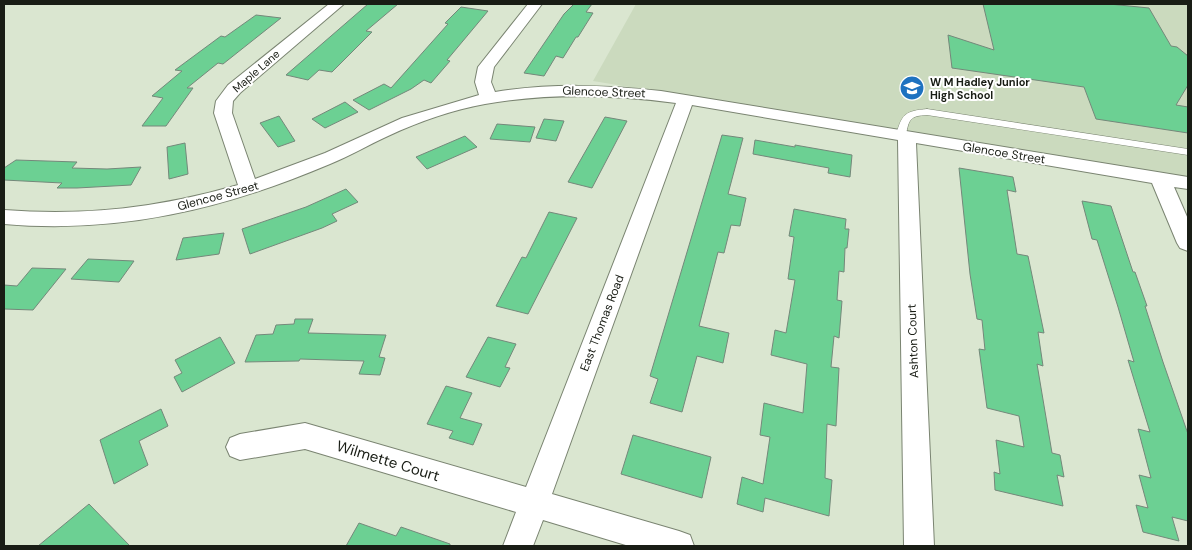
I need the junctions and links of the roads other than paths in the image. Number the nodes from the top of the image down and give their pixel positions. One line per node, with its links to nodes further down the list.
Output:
1 (337, 4): 9 (street, Maple Lane)
2 (535, 4): 3 (street)
3 (489, 99): 4 (street, Glencoe Street); 9 (street, Glencoe Street)
4 (686, 99): 5 (street, Glencoe Street); 13 (street, East Thomas Road)
5 (904, 136): 6 (lane); 7 (street, Glencoe Street); 16 (street, Ashton Court)
6 (1188, 152)
7 (1160, 178): 8 (street, Glencoe Street); 11 (street)
8 (1188, 183)
9 (249, 189): 10 (street, Glencoe Street)
10 (4, 217)
11 (1188, 243)
12 (240, 447): 13 (street, Wilmette Court)
13 (534, 504): 14 (street, East Thomas Road); 15 (street, Wilmette Court)
14 (518, 546)
15 (679, 546)
16 (919, 546)

